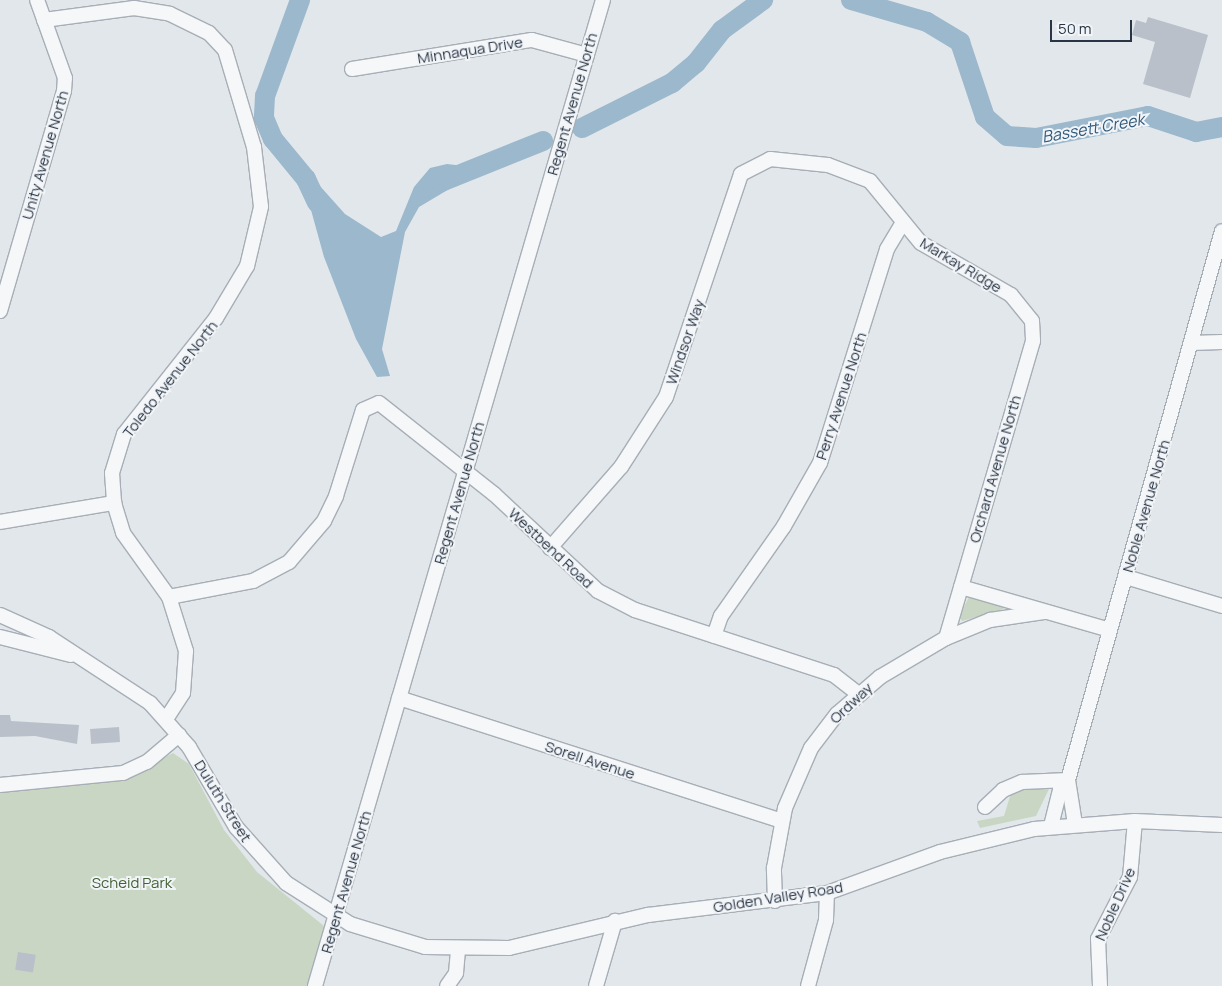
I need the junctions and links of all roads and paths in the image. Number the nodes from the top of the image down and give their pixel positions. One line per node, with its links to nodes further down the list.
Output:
1 (37, 0): 3 (street, Unity Avenue North)
2 (603, 0): 4 (street, Regent Avenue North)
3 (44, 20): 10 (street, Unity Avenue North); 14 (street, Toledo Avenue North)
4 (587, 54): 5 (street, Minnaqua Drive); 13 (street, Regent Avenue North)
5 (352, 70)
6 (750, 167): 7 (street, Markay Ridge); 16 (street, Windsor Way)
7 (902, 224): 9 (street, Markay Ridge); 24 (street, Perry Avenue North)
8 (1222, 231): 12 (street, Noble Avenue North)
9 (1022, 302): 18 (street, Orchard Avenue North)
10 (0, 311)
11 (1222, 342): 12 (street)
12 (1191, 343): 17 (street, Noble Avenue North)
13 (465, 471): 16 (street, Westbend Road); 19 (street, Westbend Road); 29 (street, Regent Avenue North)
14 (114, 504): 15 (street); 19 (street, Toledo Avenue North)
15 (0, 522)
16 (550, 548): 24 (street, Westbend Road)
17 (1126, 578): 20 (street); 23 (street, Noble Avenue North)
18 (961, 587): 21 (street, Ordway); 26 (street, Orchard Avenue North)
19 (169, 597): 30 (street, Toledo Avenue North)
20 (1222, 606)
21 (1045, 612): 23 (street, Ordway); 26 (street, Ordway)
22 (0, 615): 27 (street, Duluth Street)
23 (1110, 630): 32 (street, Noble Avenue North)
24 (714, 636): 28 (street, Westbend Road)
25 (0, 637): 27 (street, Duluth Street)
26 (946, 638): 28 (street, Ordway)
27 (84, 658): 30 (street, Duluth Street)
28 (858, 694): 35 (street, Ordway)
29 (399, 698): 35 (street, Sorell Avenue); 42 (street, Regent Avenue North)
30 (166, 719): 31 (street, Duluth Street)
31 (179, 735): 33 (street); 42 (street, Duluth Street)
32 (1068, 780): 34 (street); 37 (street, Noble Avenue North); 39 (street, Noble Avenue North)
33 (0, 785)
34 (985, 807)
35 (781, 821): 41 (street, Ordway)
36 (1135, 821): 37 (street, Golden Valley Road); 38 (street, Golden Valley Road); 49 (street, Noble Drive)
37 (1076, 824): 39 (street, Golden Valley Road)
38 (1222, 825)
39 (1051, 826): 40 (street, Golden Valley Road)
40 (827, 893): 41 (street, Golden Valley Road); 45 (street)
41 (775, 901): 43 (street, Golden Valley Road)
42 (336, 916): 44 (street, Duluth Street); 46 (street, Regent Avenue North)
43 (615, 922): 44 (street, Golden Valley Road); 48 (street)
44 (458, 950): 47 (street)
45 (813, 985)
46 (315, 986)
47 (447, 986)
48 (596, 986)
49 (1100, 986)

